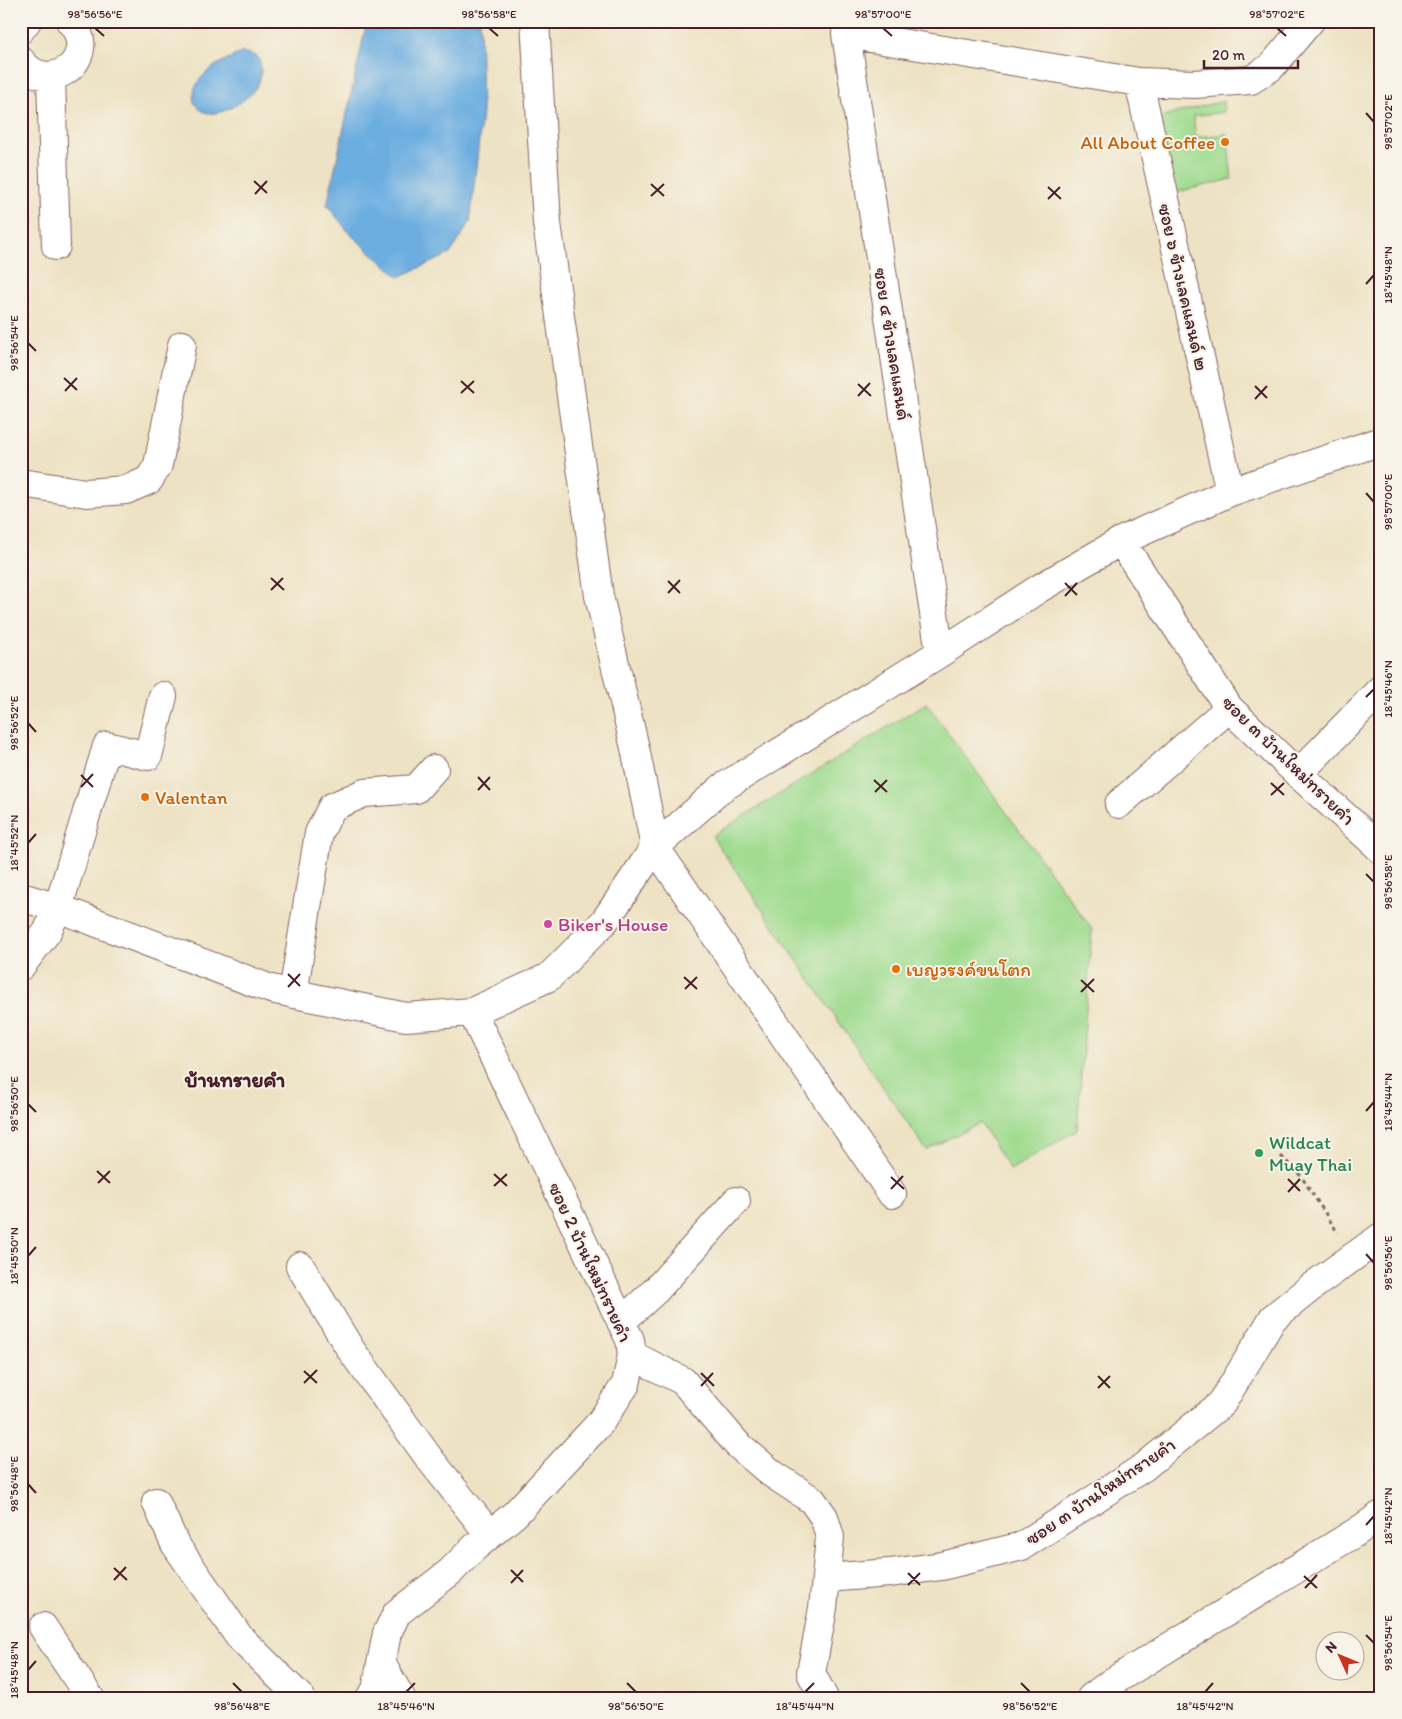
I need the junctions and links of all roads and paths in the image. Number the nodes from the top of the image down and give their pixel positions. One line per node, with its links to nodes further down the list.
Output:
1 (27, 21): 6 (street)
2 (70, 21): 8 (street)
3 (535, 21): 23 (street)
4 (1310, 21): 9 (street)
5 (847, 28): 9 (street); 16 (street, ซอย ๔ ข้างเลคแลนด์)
6 (21, 29)
7 (21, 61): 8 (street)
8 (50, 77): 10 (street)
9 (1139, 82): 14 (street, ซอย ๖ ข้างเลคแลนด์ ๒)
10 (56, 246)
11 (182, 344): 13 (street)
12 (1381, 441): 14 (street)
13 (21, 483)
14 (1230, 492): 15 (street)
15 (1121, 541): 16 (street); 19 (street, ซอย ๓ บ้านใหม่ทรายคำ)
16 (940, 653): 23 (street)
17 (1381, 689): 21 (street)
18 (163, 696): 26 (street)
19 (1229, 708): 21 (street, ซอย ๓ บ้านใหม่ทรายคำ); 22 (street)
20 (434, 769): 28 (street)
21 (1298, 774): 24 (street, ซอย ๓ บ้านใหม่ทรายคำ)
22 (1119, 804)
23 (655, 847): 29 (street); 31 (street)
24 (1381, 849)
25 (21, 897): 26 (street)
26 (58, 908): 27 (street); 28 (street)
27 (21, 966)
28 (293, 994): 29 (street)
29 (472, 1012): 36 (street, ซอย 2 บ้านใหม่ทรายคำ)
30 (1280, 1156): 34 (path)
31 (892, 1194)
32 (736, 1201): 36 (street)
33 (1381, 1237): 34 (street, ซอย ๓ บ้านใหม่ทรายคำ)
34 (1354, 1256): 41 (street, ซอย ๓ บ้านใหม่ทรายคำ)
35 (300, 1266): 40 (street)
36 (621, 1322): 37 (street, ซอย 2 บ้านใหม่ทรายคำ)
37 (632, 1354): 40 (street, ซอย 2 บ้านใหม่ทรายคำ); 41 (street)
38 (156, 1502): 45 (street)
39 (1381, 1515): 49 (street)
40 (490, 1535): 43 (street, ซอย 2 บ้านใหม่ทรายคำ)
41 (826, 1578): 48 (street)
42 (43, 1627): 44 (street)
43 (381, 1663): 46 (street, ซอย 2 บ้านใหม่ทรายคำ); 47 (street)
44 (90, 1698)
45 (301, 1698)
46 (370, 1698)
47 (401, 1698)
48 (824, 1698)
49 (1091, 1698)

